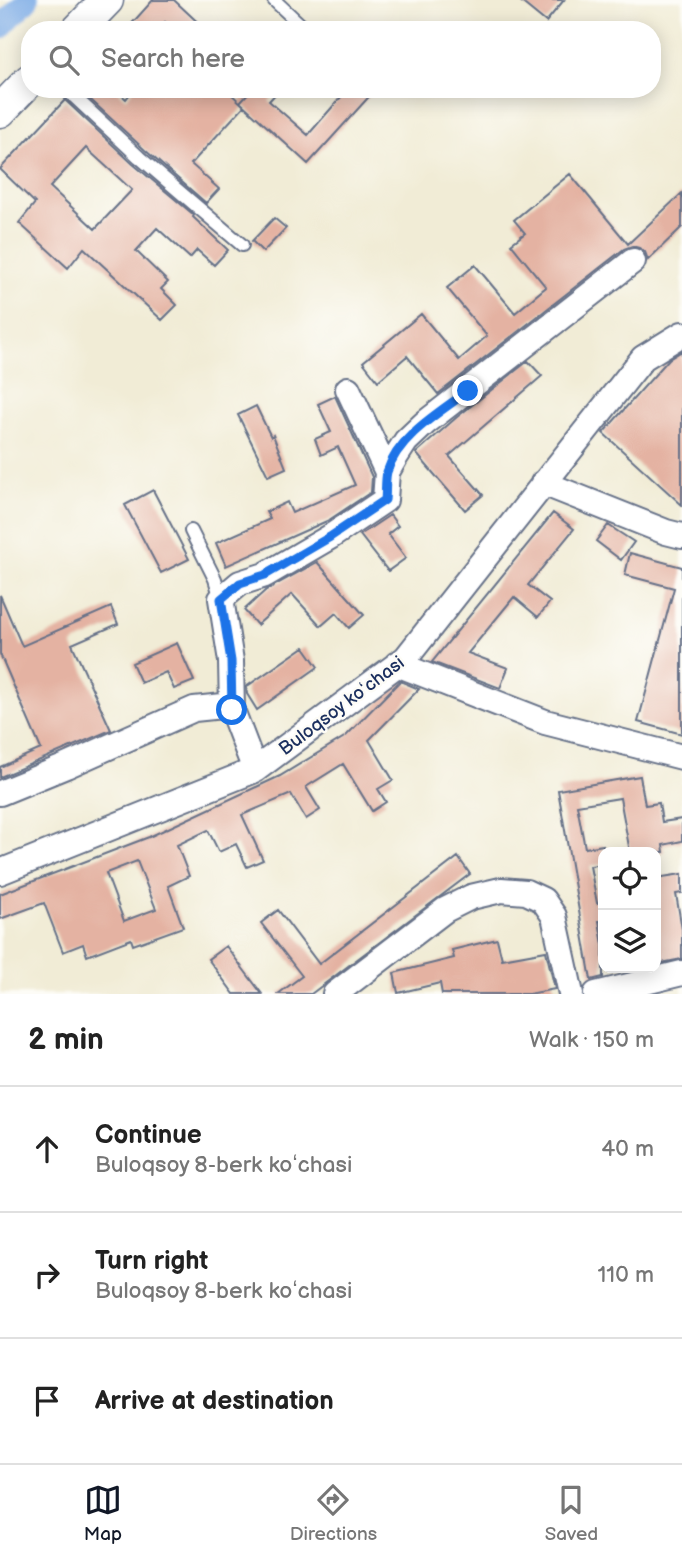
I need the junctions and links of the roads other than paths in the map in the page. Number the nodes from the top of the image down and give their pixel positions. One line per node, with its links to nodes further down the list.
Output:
1 (107, 0): 3 (street)
2 (274, 0): 4 (lane)
3 (87, 21)
4 (296, 21)
5 (21, 89): 7 (street)
6 (76, 98): 8 (lane)
7 (0, 111)
8 (242, 245)
9 (633, 261): 12 (street)
10 (682, 334): 13 (street, Buloqsoy koʻchasi)
11 (348, 388): 12 (street)
12 (387, 472): 16 (street)
13 (543, 483): 15 (street); 17 (street, Buloqsoy koʻchasi)
14 (191, 531): 16 (lane)
15 (682, 536)
16 (221, 599): 18 (street)
17 (397, 664): 19 (street); 20 (street, Buloqsoy koʻchasi)
18 (232, 710): 20 (street); 21 (street)
19 (682, 757)
20 (255, 770): 22 (street, Buloqsoy koʻchasi)
21 (0, 793)
22 (0, 872)
23 (682, 973): 26 (street)
24 (335, 994): 25 (street)
25 (571, 994)
26 (596, 994)

